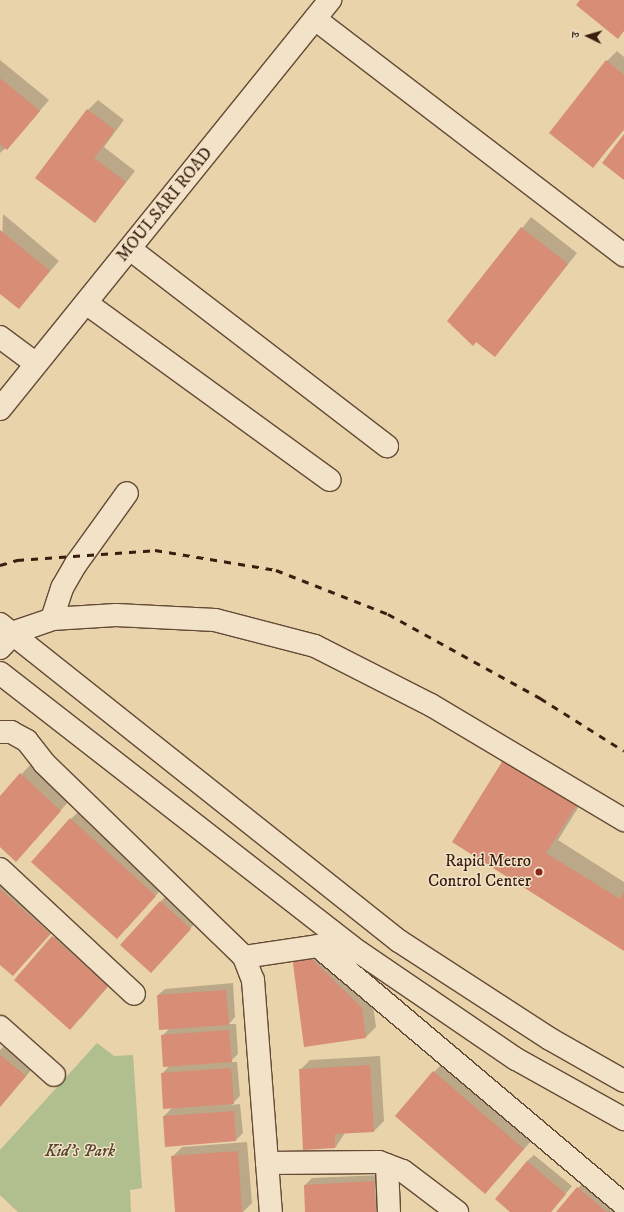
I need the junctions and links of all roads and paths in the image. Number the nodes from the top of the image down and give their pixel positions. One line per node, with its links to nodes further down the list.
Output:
1 (330, 0): 2 (street, MOULSARI ROAD)
2 (315, 19): 3 (street, MOULSARI ROAD); 4 (street)
3 (130, 249): 5 (street, MOULSARI ROAD); 9 (street)
4 (624, 255)
5 (86, 303): 7 (street, MOULSARI ROAD); 10 (street)
6 (0, 337): 7 (street)
7 (35, 364): 8 (street, MOULSARI ROAD)
8 (0, 409)
9 (387, 446)
10 (330, 480)
11 (127, 494): 12 (street)
12 (52, 619): 13 (street); 17 (street)
13 (8, 628): 14 (street); 22 (street)
14 (0, 648)
15 (0, 673): 25 (street)
16 (0, 732): 19 (street)
17 (624, 820)
18 (0, 869): 20 (street)
19 (244, 957): 27 (street); 29 (street)
20 (134, 994)
21 (0, 1027): 23 (street)
22 (593, 1064): 24 (street); 25 (street)
23 (54, 1075)
24 (624, 1081)
25 (578, 1093): 26 (street)
26 (624, 1119)
27 (267, 1163): 28 (street); 30 (street)
28 (387, 1165): 31 (street); 32 (street)
29 (624, 1205)
30 (271, 1212)
31 (389, 1212)
32 (457, 1212)

